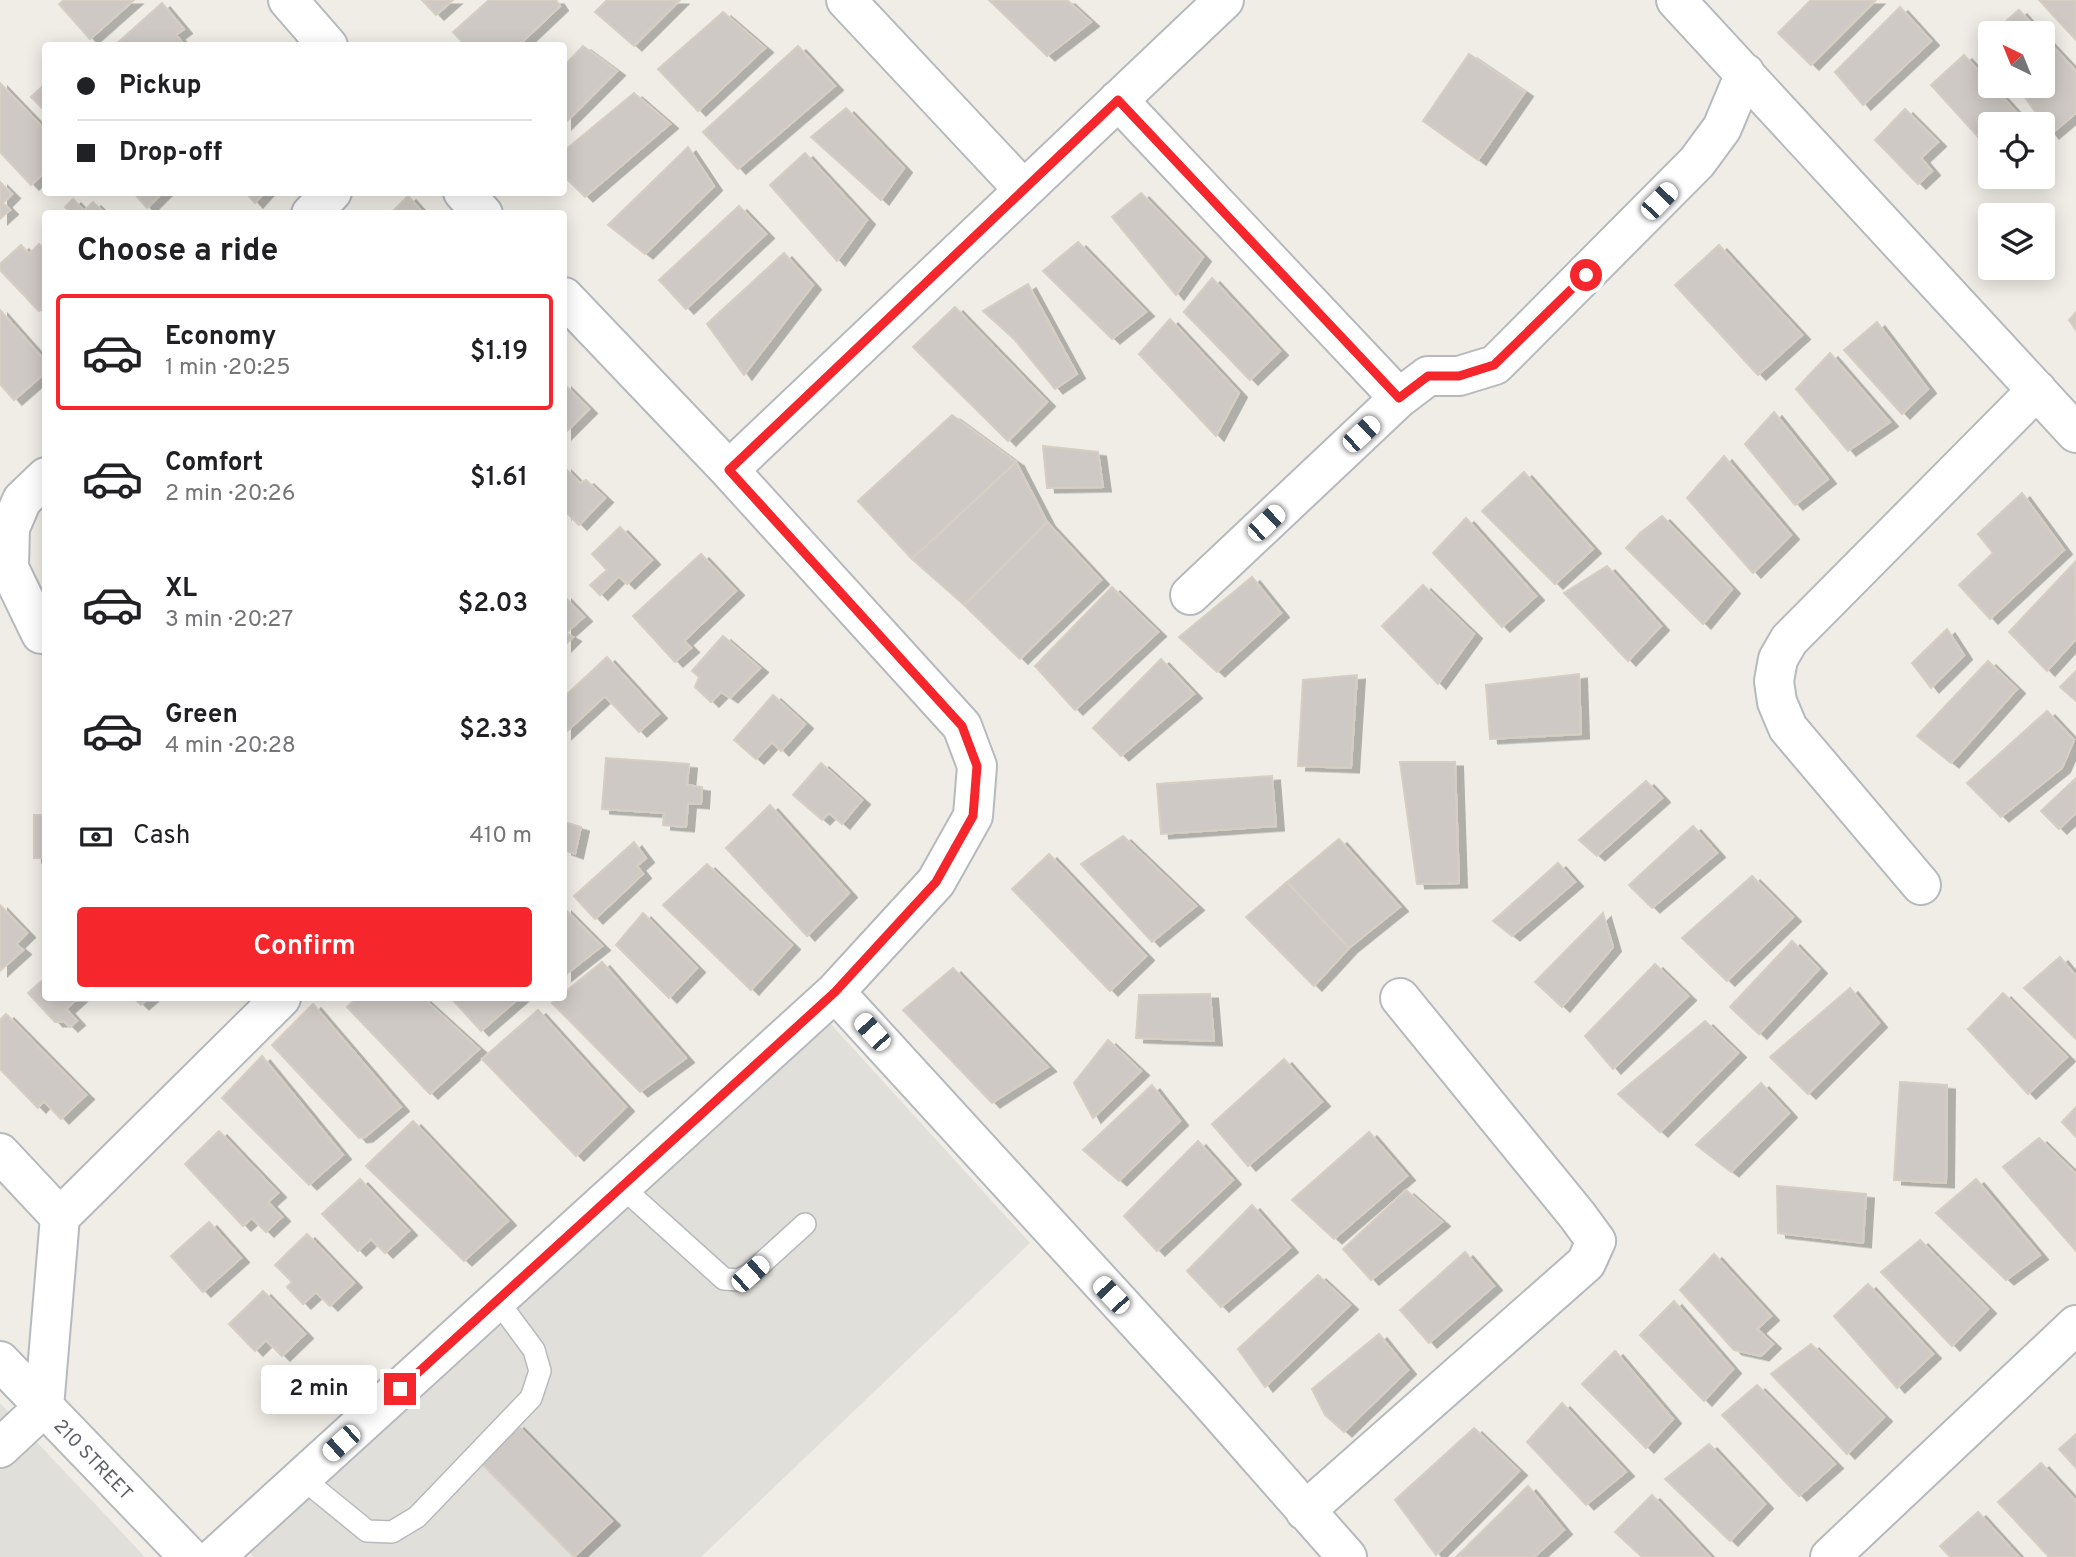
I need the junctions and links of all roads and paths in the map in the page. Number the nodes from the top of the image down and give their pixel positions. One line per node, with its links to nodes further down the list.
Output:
1 (288, 0): 5 (street)
2 (846, 0): 8 (street)
3 (1224, 0): 7 (street)
4 (1694, 6): 6 (street)
5 (325, 42)
6 (1745, 73): 14 (street); 15 (street)
7 (1118, 100): 8 (street); 15 (street)
8 (1023, 189): 17 (street)
9 (328, 196): 11 (street)
10 (467, 196): 12 (street)
11 (315, 210)
12 (479, 210)
13 (567, 301): 17 (street)
14 (2037, 390): 16 (street); 21 (street)
15 (1399, 398): 19 (street)
16 (2076, 433)
17 (729, 470): 22 (street)
18 (42, 481): 20 (street)
19 (1190, 595)
20 (41, 634)
21 (1921, 885)
22 (835, 992): 26 (street); 35 (street)
23 (1400, 998): 35 (street)
24 (278, 1001): 27 (street)
25 (0, 1153): 27 (street)
26 (622, 1187): 28 (lane); 29 (street)
27 (60, 1217): 32 (street)
28 (805, 1224)
29 (497, 1300): 34 (street); 34 (lane)
30 (2076, 1325): 36 (street)
31 (0, 1361): 32 (street, 210 STREET)
32 (44, 1407): 33 (street); 37 (street, 210 STREET)
33 (0, 1448)
34 (302, 1478): 38 (street)
35 (1305, 1511): 39 (street)
36 (1853, 1549)
37 (188, 1557)
38 (215, 1557)
39 (1347, 1557)

